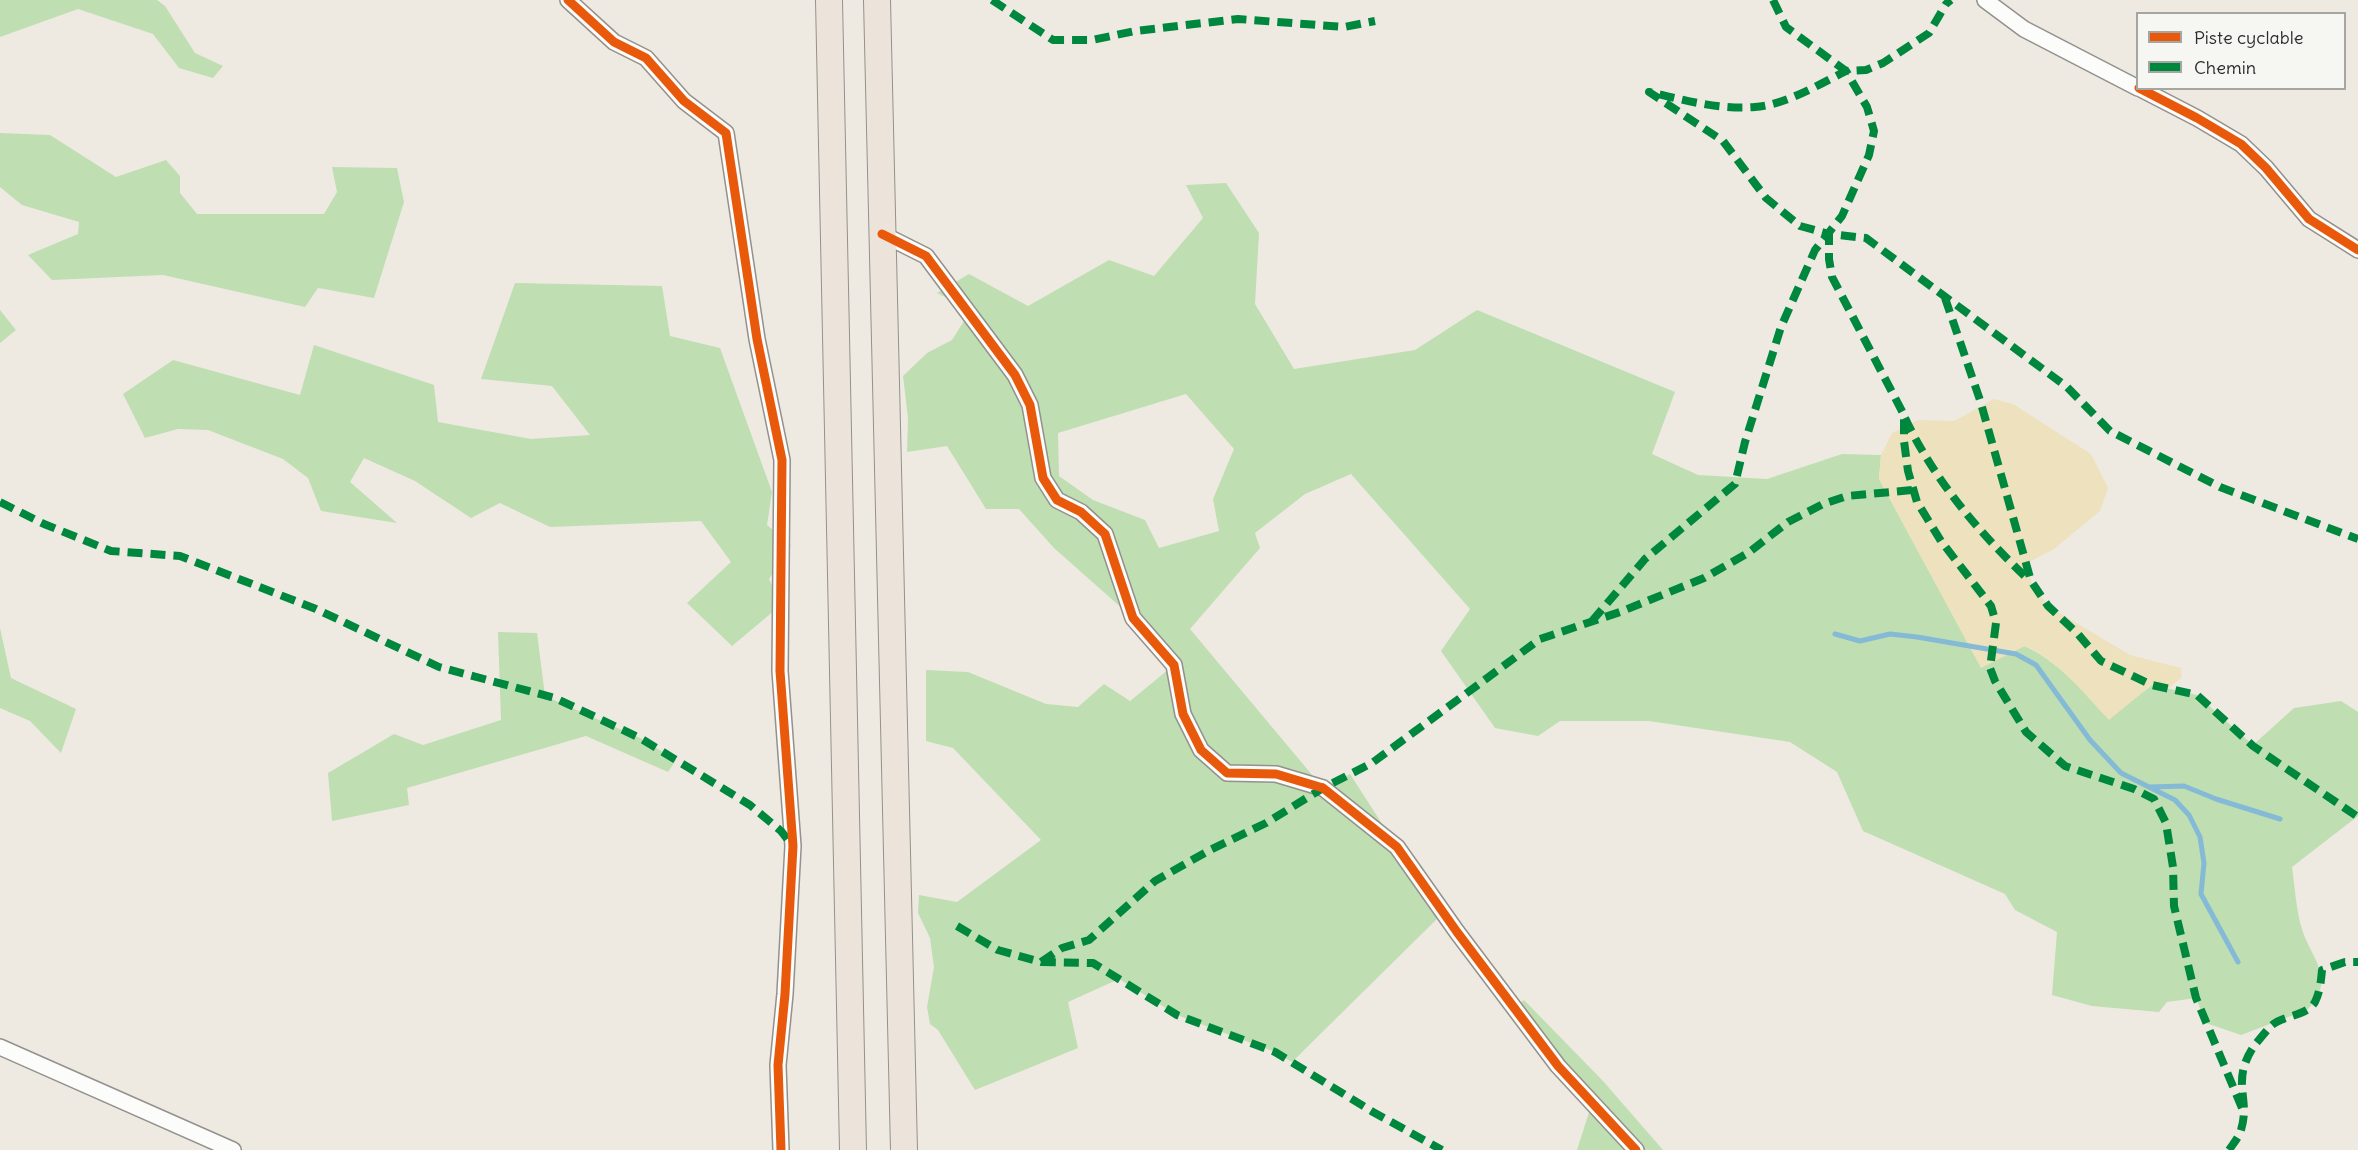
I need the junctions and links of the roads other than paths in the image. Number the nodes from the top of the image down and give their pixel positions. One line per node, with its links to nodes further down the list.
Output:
1 (568, 0): 11 (street)
2 (829, 0): 12 (highway)
3 (877, 0): 7 (highway)
4 (1985, 0): 5 (street)
5 (2136, 87)
6 (2142, 90): 8 (street)
7 (882, 234): 13 (highway); 14 (street)
8 (2358, 250)
9 (0, 1047): 10 (street)
10 (233, 1150)
11 (780, 1150)
12 (853, 1150)
13 (904, 1150)
14 (1636, 1150)

